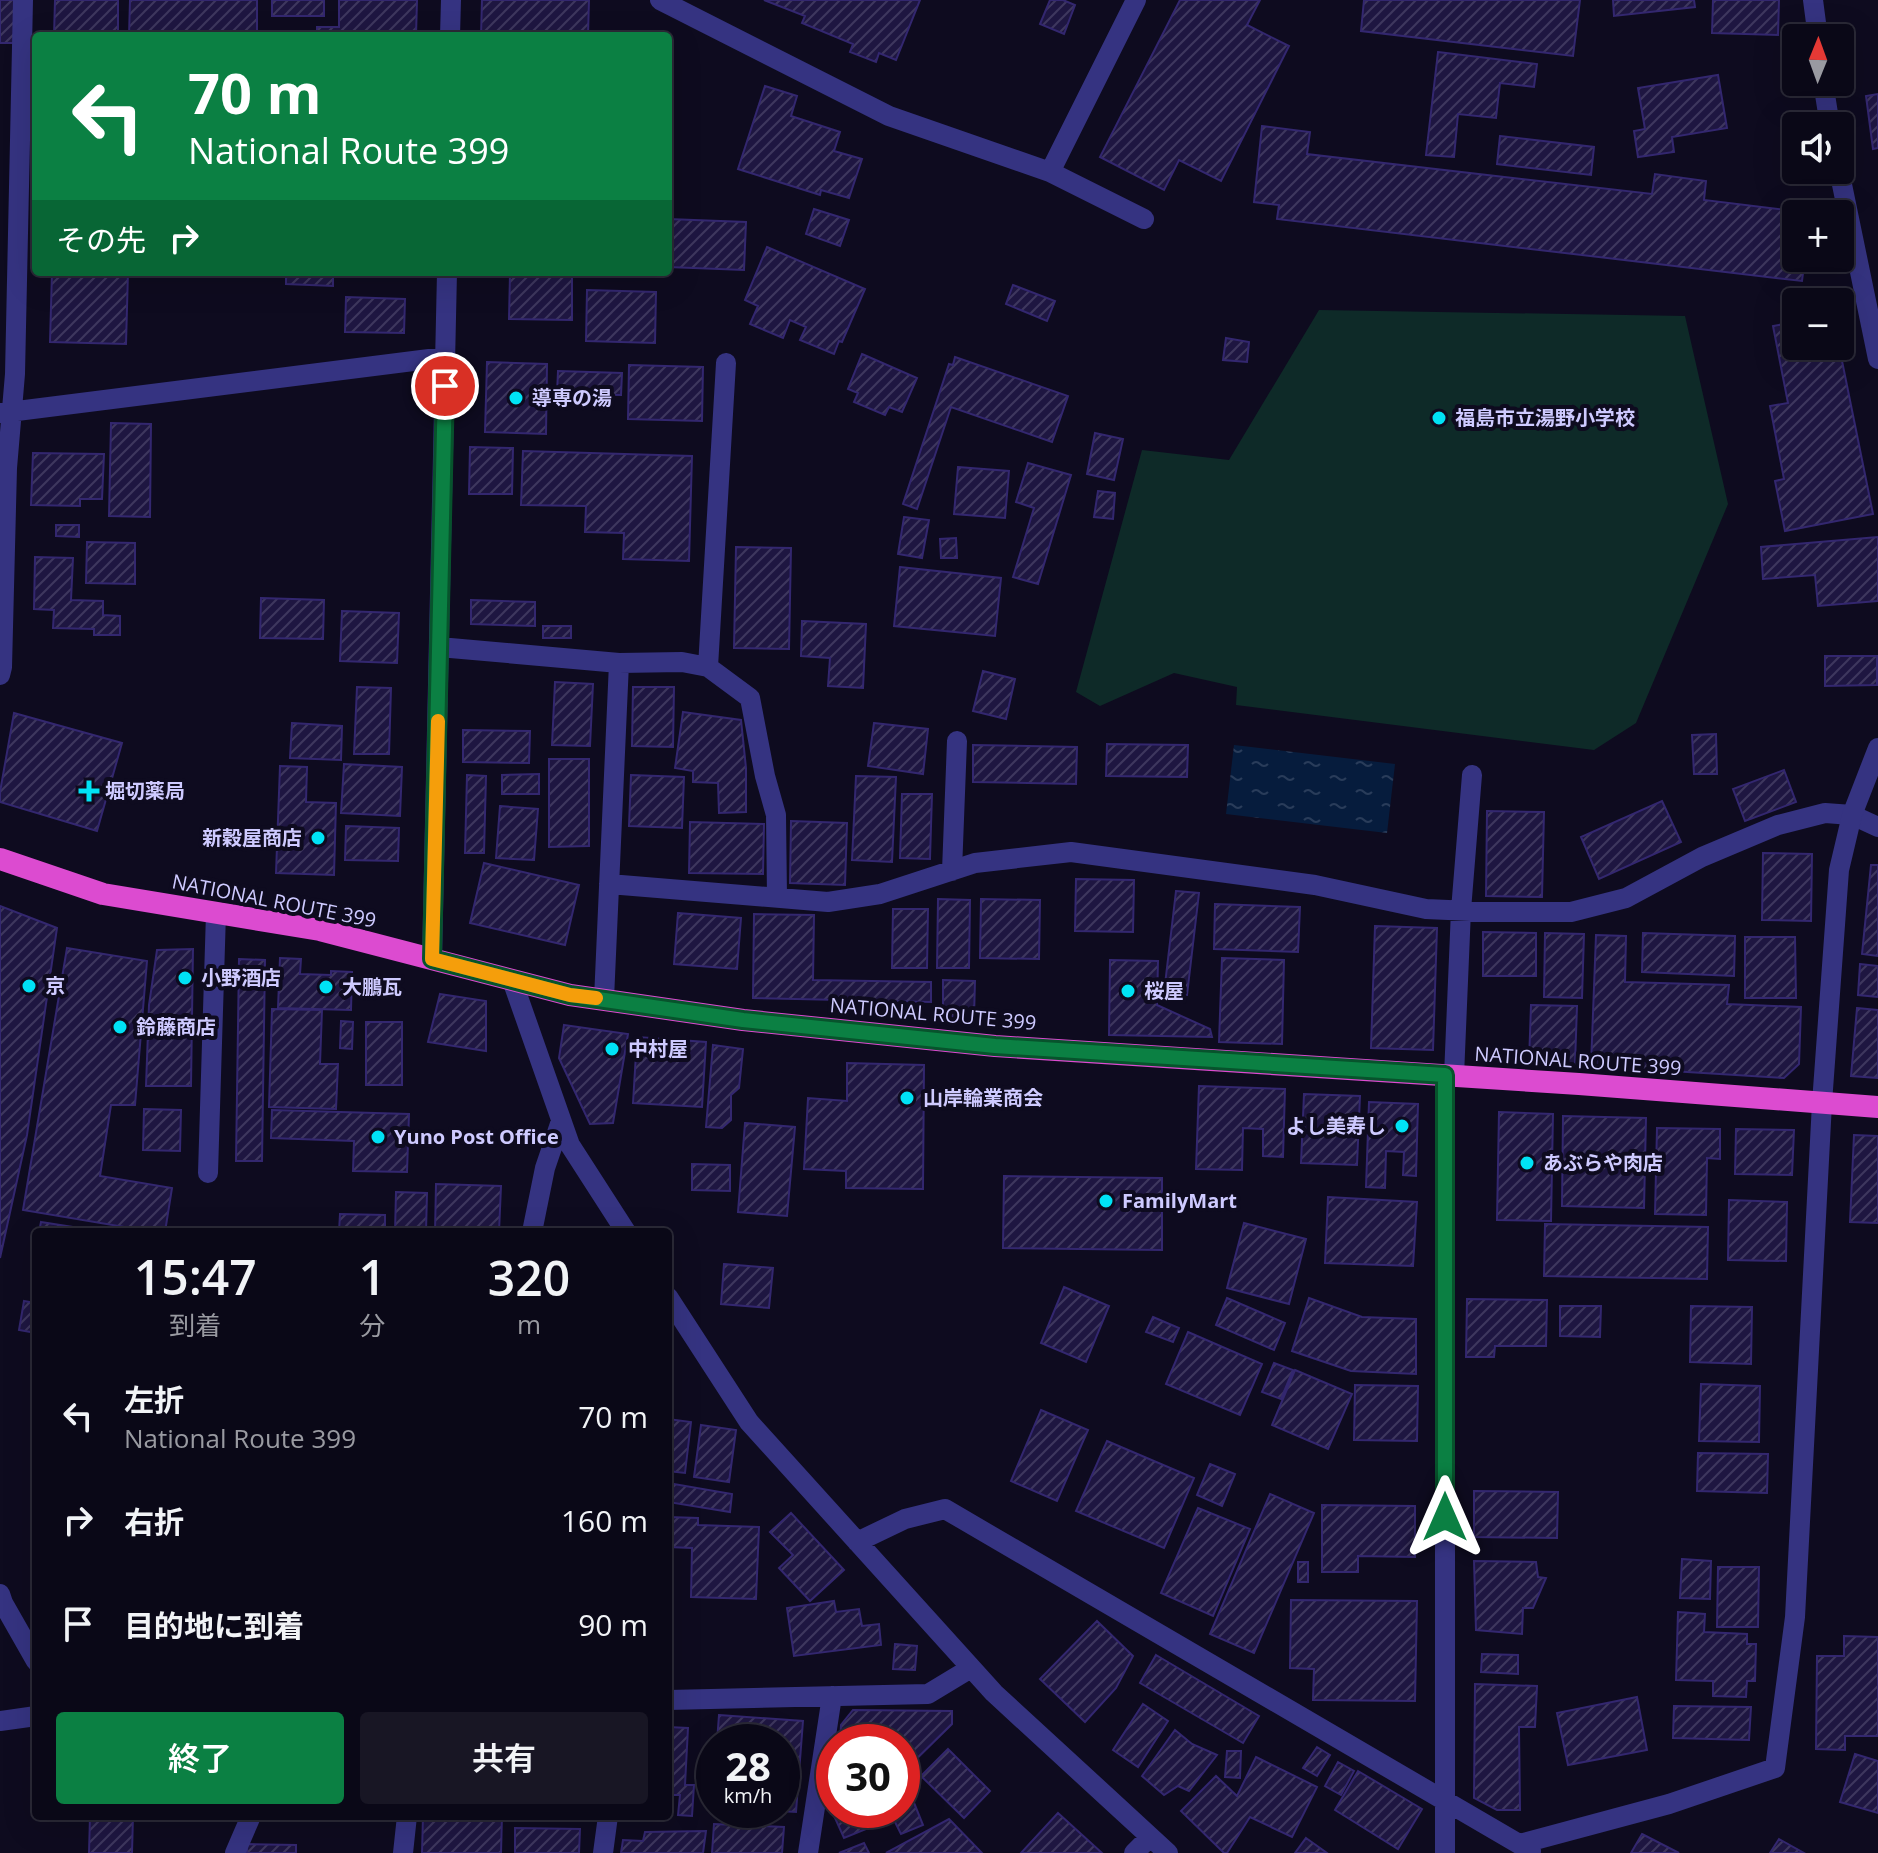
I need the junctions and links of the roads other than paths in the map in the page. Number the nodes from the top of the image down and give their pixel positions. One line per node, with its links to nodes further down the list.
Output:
1 (23, 0): 15 (street)
2 (451, 0): 7 (street)
3 (660, 0): 8 (street)
4 (1136, 0): 8 (street)
5 (1813, 0): 6 (street)
6 (1816, 24)
7 (450, 32)
8 (1050, 172): 10 (street)
9 (1842, 184): 13 (street)
10 (1144, 219)
11 (447, 276): 12 (street)
12 (445, 357): 15 (street); 16 (street)
13 (1878, 359)
14 (726, 363): 18 (street)
15 (6, 412): 19 (street)
16 (439, 647): 17 (street); 31 (street)
17 (619, 663): 18 (street); 27 (street)
18 (708, 667): 28 (street)
19 (0, 675)
20 (957, 741): 26 (street)
21 (1878, 748): 23 (street)
22 (1472, 775): 29 (street)
23 (1852, 815): 24 (street); 29 (street); 35 (street)
24 (1878, 827)
25 (0, 859): 30 (highway, NATIONAL ROUTE 399)
26 (952, 871): 28 (street); 29 (street)
27 (609, 884): 28 (street); 33 (street)
28 (777, 897)
29 (1461, 910): 34 (street)
30 (216, 913): 31 (highway, NATIONAL ROUTE 399); 38 (street)
31 (432, 959): 32 (highway, NATIONAL ROUTE 399)
32 (512, 980): 33 (highway, NATIONAL ROUTE 399); 37 (street)
33 (604, 999): 34 (highway, NATIONAL ROUTE 399)
34 (1449, 1076): 35 (highway, NATIONAL ROUTE 399); 50 (street)
35 (1822, 1103): 36 (highway, NATIONAL ROUTE 399); 55 (street)
36 (1878, 1107)
37 (561, 1121): 39 (street); 40 (street)
38 (208, 1173)
39 (533, 1228)
40 (623, 1228)
41 (672, 1303): 42 (street)
42 (857, 1542): 45 (street); 50 (street)
43 (0, 1594): 44 (street)
44 (32, 1654)
45 (971, 1668): 46 (street); 54 (street)
46 (832, 1696): 47 (street); 59 (street)
47 (672, 1700)
48 (32, 1717): 49 (street)
49 (0, 1721)
50 (1446, 1801): 55 (street); 62 (street)
51 (249, 1820): 56 (street)
52 (407, 1820): 57 (street)
53 (607, 1820): 58 (street)
54 (1150, 1837): 60 (street); 61 (street)
55 (1527, 1849)
56 (235, 1853)
57 (403, 1853)
58 (603, 1853)
59 (808, 1853)
60 (1134, 1853)
61 (1168, 1853)
62 (1445, 1853)

